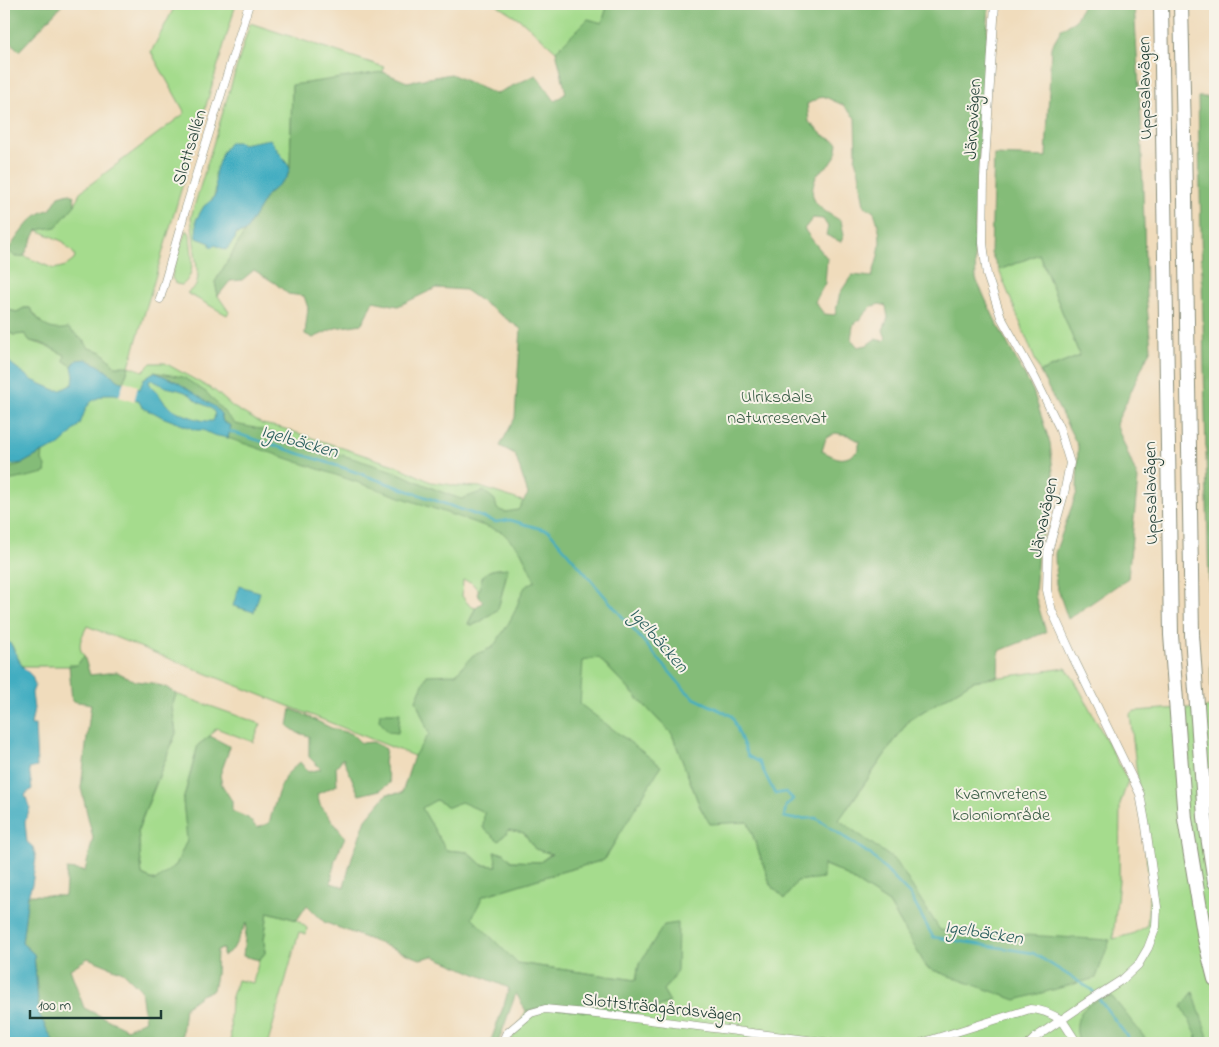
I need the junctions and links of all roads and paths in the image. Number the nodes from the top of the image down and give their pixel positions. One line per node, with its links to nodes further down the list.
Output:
1 (249, 4): 5 (street, Slottsallén)
2 (994, 4): 8 (street, Järvavägen)
3 (1161, 4): 7 (highway, Uppsalavägen)
4 (1181, 4): 6 (highway)
5 (160, 299)
6 (1215, 882)
7 (1215, 979)
8 (1062, 1020): 11 (street); 12 (street, Järvavägen); 13 (street)
9 (502, 1043): 10 (street, Slottsträdgårdsvägen)
10 (831, 1043)
11 (921, 1043)
12 (1030, 1043)
13 (1077, 1043)

